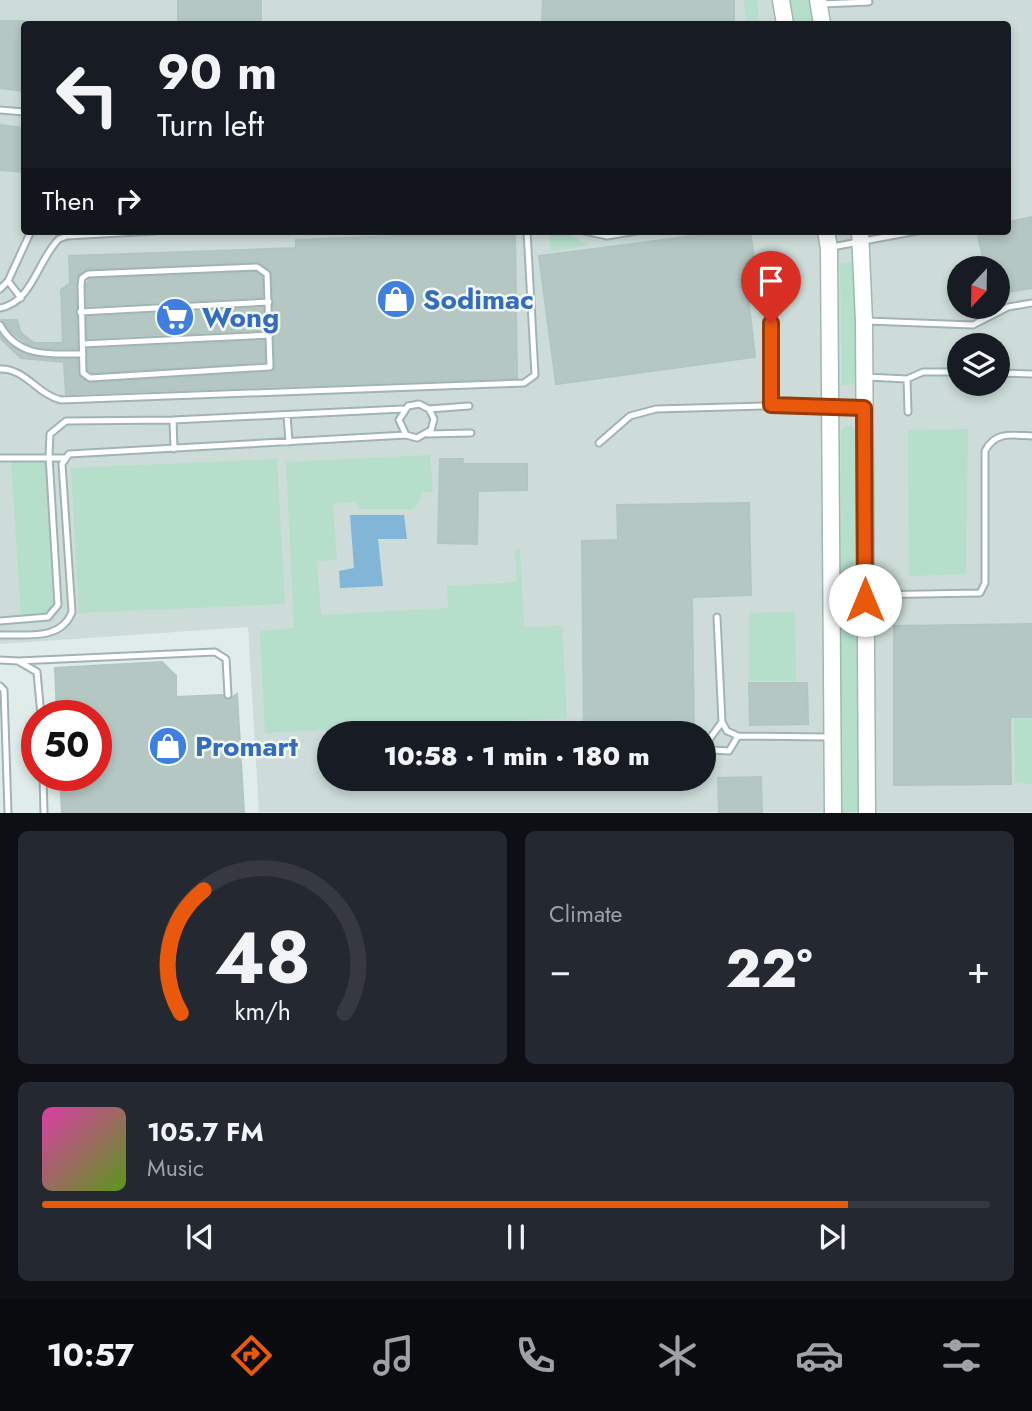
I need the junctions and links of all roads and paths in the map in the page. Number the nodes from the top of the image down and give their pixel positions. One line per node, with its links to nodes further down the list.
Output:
1 (781, 0): 4 (main road)
2 (818, 2): 3 (lane); 5 (main road)
3 (869, 2)
4 (784, 21)
5 (821, 21)
6 (0, 110): 7 (lane)
7 (21, 112)
8 (29, 235): 17 (lane)
9 (57, 235): 14 (lane)
10 (85, 235): 14 (lane)
11 (527, 235): 29 (lane)
12 (827, 235): 15 (main road)
13 (861, 236): 15 (lane); 24 (main road)
14 (60, 239): 19 (lane)
15 (829, 248): 37 (main road)
16 (771, 268): 35 (lane)
17 (8, 281): 18 (lane); 19 (lane)
18 (0, 289)
19 (21, 298): 22 (lane)
20 (269, 302): 23 (lane); 23 (lane); 26 (lane)
21 (1032, 303): 24 (lane)
22 (0, 308)
23 (80, 312): 27 (lane)
24 (864, 321): 33 (main road)
25 (0, 325): 28 (lane)
26 (270, 335): 27 (lane); 28 (lane)
27 (82, 344): 28 (lane)
28 (83, 354)
29 (0, 369)
30 (947, 372): 34 (lane)
31 (1010, 373): 32 (lane)
32 (1032, 374)
33 (864, 377): 34 (lane); 38 (main road)
34 (906, 379): 41 (lane)
35 (771, 405): 37 (lane); 49 (lane)
36 (469, 406): 40 (lane)
37 (830, 406): 38 (lane); 55 (main road)
38 (864, 408): 54 (main road)
39 (403, 409): 40 (lane); 42 (lane); 46 (lane)
40 (429, 409): 45 (lane)
41 (908, 412)
42 (287, 415): 43 (lane); 48 (lane)
43 (173, 420): 50 (lane); 51 (lane)
44 (471, 433): 45 (lane)
45 (428, 434): 46 (lane)
46 (406, 435): 48 (lane)
47 (1032, 436): 54 (lane)
48 (289, 442): 50 (lane)
49 (599, 443)
50 (174, 449): 53 (lane)
51 (49, 456): 52 (lane); 53 (lane); 57 (lane)
52 (0, 458)
53 (65, 458): 58 (lane)
54 (865, 595): 55 (lane); 71 (main road)
55 (832, 601): 66 (main road)
56 (718, 617): 64 (lane)
57 (0, 621)
58 (0, 635)
59 (0, 660): 60 (lane)
60 (18, 661): 62 (lane); 63 (lane)
61 (0, 686): 68 (lane)
62 (228, 695)
63 (40, 700)
64 (722, 722): 65 (lane); 65 (lane)
65 (738, 736): 66 (lane)
66 (832, 737): 70 (main road)
67 (43, 791): 69 (lane)
68 (8, 813)
69 (44, 813)
70 (832, 813)
71 (867, 813)

